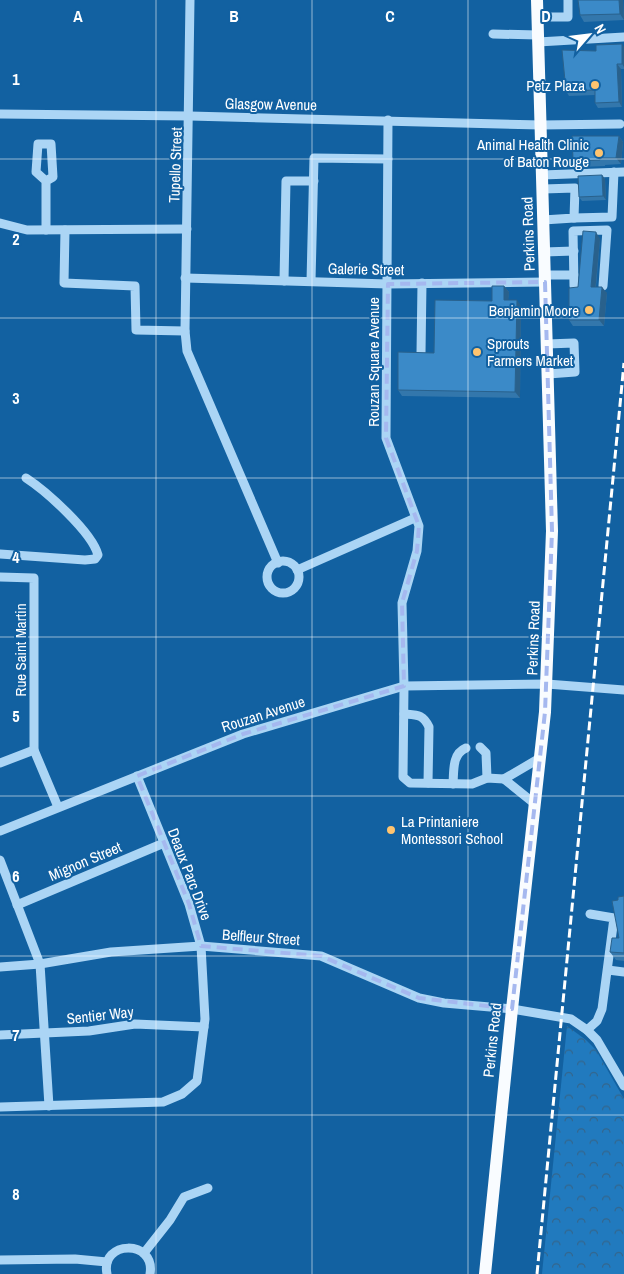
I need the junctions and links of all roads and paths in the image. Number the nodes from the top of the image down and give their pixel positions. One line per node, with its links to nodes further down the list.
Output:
1 (190, 0): 9 (street, Tupello Street)
2 (537, 0): 4 (main road, Perkins Road)
3 (568, 0): 4 (street)
4 (538, 17): 7 (main road, Perkins Road)
5 (493, 34): 7 (street)
6 (624, 37): 7 (street)
7 (538, 39): 12 (main road, Perkins Road)
8 (0, 114): 9 (street, Glasgow Avenue)
9 (190, 116): 10 (street, Glasgow Avenue); 22 (street, Tupello Street)
10 (388, 120): 12 (street, Glasgow Avenue); 13 (street, Rouzan Square Avenue)
11 (620, 124): 12 (street, Glasgow Avenue)
12 (541, 126): 15 (main road, Perkins Road)
13 (388, 159): 17 (street); 33 (street, Rouzan Square Avenue)
14 (619, 172): 15 (street); 19 (street)
15 (542, 175): 18 (main road, Perkins Road)
16 (46, 181): 23 (street)
17 (314, 181): 30 (street); 31 (street)
18 (542, 189): 19 (street); 20 (main road, Perkins Road)
19 (574, 218): 20 (street)
20 (543, 220): 26 (main road, Perkins Road)
21 (0, 223): 23 (street)
22 (187, 229): 24 (street); 28 (street, Tupello Street)
23 (46, 230): 24 (street)
24 (65, 230): 36 (street)
25 (574, 251): 26 (street); 27 (street); 35 (street)
26 (544, 252): 29 (main road, Perkins Road)
27 (574, 275): 29 (street, Galerie Street); 34 (street)
28 (186, 278): 30 (street, Galerie Street); 36 (street, Tupello Street)
29 (545, 278): 32 (street, Galerie Street); 37 (main road, Perkins Road)
30 (284, 281): 31 (street, Galerie Street)
31 (311, 281): 33 (street, Galerie Street)
32 (422, 283): 33 (street, Galerie Street); 38 (street)
33 (388, 284): 41 (street, Rouzan Square Avenue)
34 (574, 286)
35 (603, 286)
36 (185, 331): 43 (street, Tupello Street)
37 (547, 344): 39 (main road, Perkins Road); 39 (street)
38 (421, 354)
39 (548, 374): 46 (main road, Perkins Road)
40 (26, 478): 42 (street)
41 (415, 518): 44 (street); 47 (street, Rouzan Square Avenue)
42 (0, 554)
43 (278, 563): 44 (street); 44 (street)
44 (297, 570)
45 (0, 577): 52 (street, Rue Saint Martin)
46 (547, 684): 47 (street, Rouzan Avenue); 48 (street, Rouzan Avenue); 53 (main road, Perkins Road)
47 (404, 686): 49 (street, Rouzan Square Avenue); 55 (street, Rouzan Avenue)
48 (624, 690)
49 (404, 714): 58 (street); 58 (street, Rouzan Square Avenue)
50 (466, 748): 59 (street)
51 (480, 748): 56 (street)
52 (34, 750): 54 (street); 61 (street, Rue Saint Martin)
53 (540, 758): 57 (street); 60 (main road, Perkins Road)
54 (0, 763)
55 (137, 776): 61 (street, Rouzan Avenue); 63 (street, Deaux Parc Drive)
56 (487, 778): 57 (street); 59 (street)
57 (504, 779): 60 (street)
58 (428, 783): 59 (street)
59 (453, 784)
60 (535, 804): 72 (main road, Perkins Road)
61 (58, 807): 62 (street, Rouzan Avenue)
62 (0, 831)
63 (164, 843): 65 (street, Mignon Street); 67 (street, Deaux Parc Drive)
64 (0, 860): 65 (street)
65 (17, 905): 68 (street)
66 (590, 914): 70 (street)
67 (201, 946): 68 (street, Belfleur Street); 72 (street, Belfleur Street); 73 (street, Deaux Parc Drive)
68 (40, 964): 69 (street, Belfleur Street); 75 (street)
69 (0, 966)
70 (608, 970): 71 (street); 74 (street)
71 (624, 972)
72 (512, 1009): 74 (street, Belfleur Street); 86 (main road, Perkins Road)
73 (204, 1027): 75 (street, Sentier Way); 78 (street, Deaux Parc Drive)
74 (587, 1030): 77 (street)
75 (45, 1033): 76 (street, Sentier Way); 78 (street)
76 (0, 1035)
77 (624, 1086)
78 (50, 1106): 79 (street, Deaux Parc Drive)
79 (0, 1107)
80 (208, 1188): 81 (street)
81 (144, 1253): 83 (street); 85 (street)
82 (0, 1260): 83 (street)
83 (107, 1262): 84 (street)
84 (107, 1274)
85 (150, 1274)
86 (485, 1274)

